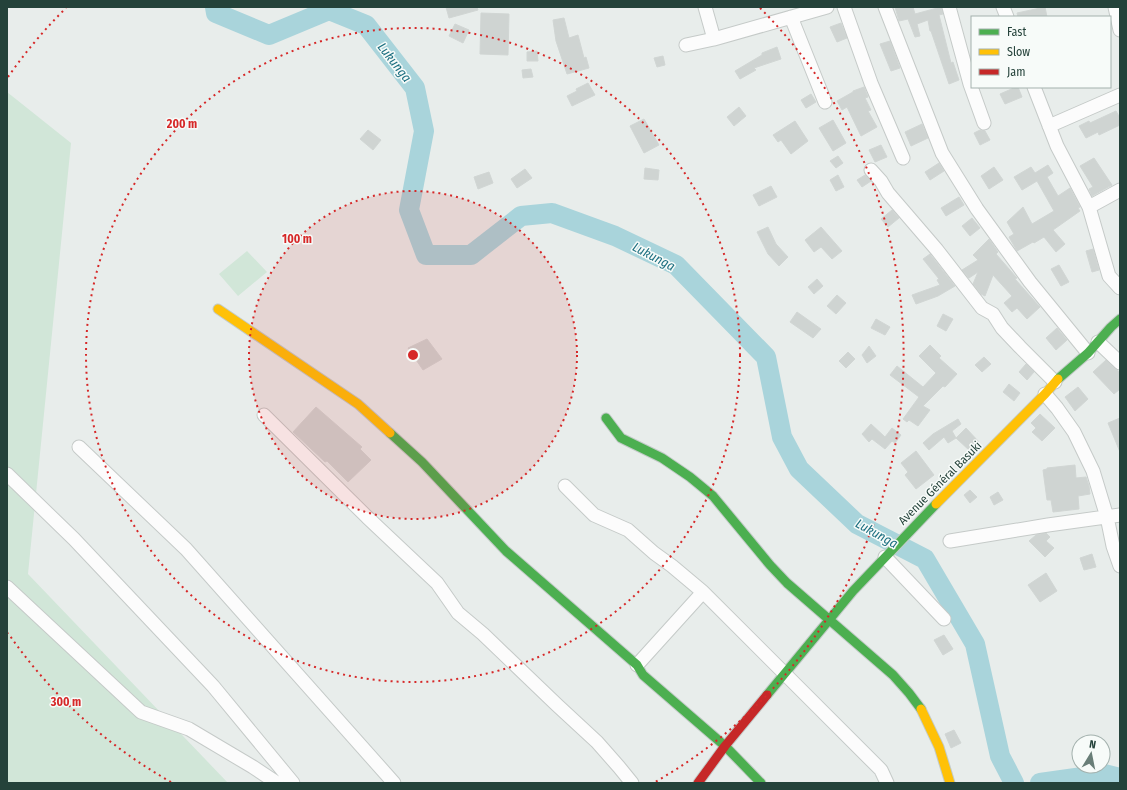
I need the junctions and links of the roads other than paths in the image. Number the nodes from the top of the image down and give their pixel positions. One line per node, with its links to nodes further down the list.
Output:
1 (705, 7): 10 (street)
2 (827, 7): 7 (street)
3 (844, 7): 19 (street)
4 (885, 7): 27 (street)
5 (949, 7): 12 (street)
6 (1115, 7): 9 (street)
7 (804, 10): 8 (street)
8 (792, 17): 10 (street); 16 (street)
9 (1120, 30)
10 (714, 39): 11 (street)
11 (686, 45)
12 (971, 87)
13 (971, 88): 17 (street)
14 (1034, 88): 18 (street)
15 (1120, 95): 18 (street)
16 (825, 102)
17 (984, 123)
18 (1049, 126): 22 (street)
19 (903, 158)
20 (871, 170): 29 (street)
21 (1120, 190): 22 (street)
22 (1089, 207): 23 (street)
23 (1120, 288)
24 (218, 309): 45 (street)
25 (1120, 319): 26 (street, Avenue Général Basuki)
26 (1098, 342): 27 (street, Avenue Général Basuki); 28 (street)
27 (1088, 353): 29 (street, Avenue Général Basuki)
28 (1120, 363)
29 (1055, 382): 30 (street, Avenue Général Basuki)
30 (1045, 394): 37 (street); 39 (street, Avenue Général Basuki)
31 (264, 415): 51 (street)
32 (606, 418): 44 (street)
33 (79, 447): 50 (street)
34 (7, 474): 49 (street)
35 (565, 486): 42 (street)
36 (1120, 515): 37 (street)
37 (1106, 517): 38 (street); 40 (street)
38 (950, 541)
39 (885, 557): 43 (street); 44 (street, Avenue Général Basuki)
40 (1120, 566)
41 (7, 587): 48 (street)
42 (703, 592): 45 (street); 46 (street)
43 (944, 619)
44 (829, 620): 46 (street, Avenue Général Basuki); 55 (street)
45 (637, 665): 47 (street)
46 (785, 674): 47 (street, Avenue Général Basuki); 54 (street)
47 (725, 746): 52 (street, Avenue Général Basuki); 53 (street)
48 (277, 783)
49 (293, 783)
50 (394, 783)
51 (632, 783)
52 (698, 783)
53 (761, 783)
54 (887, 783)
55 (950, 783)

